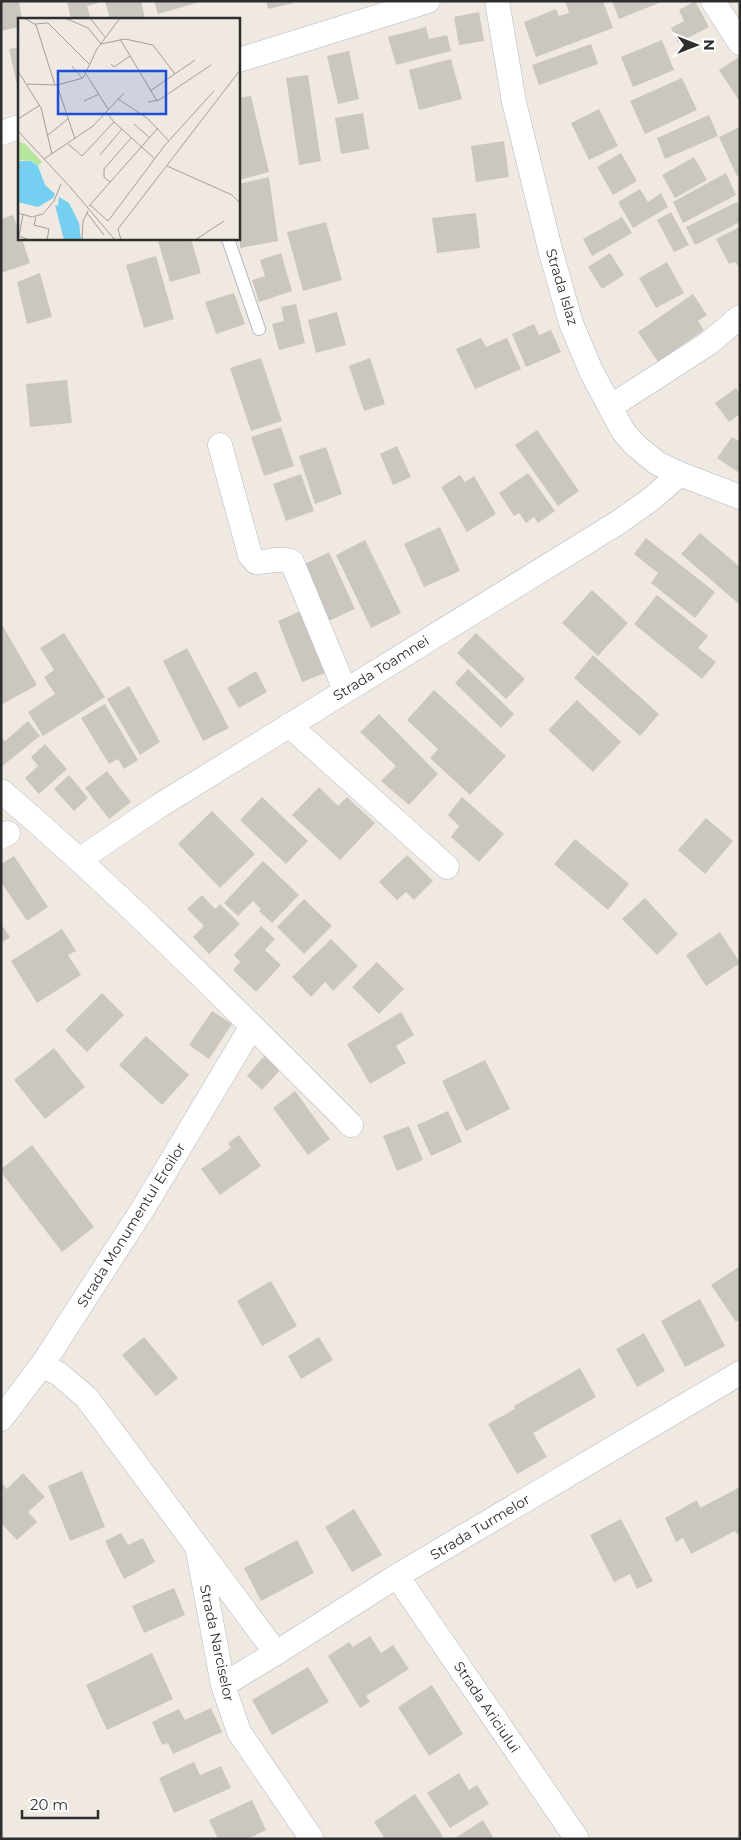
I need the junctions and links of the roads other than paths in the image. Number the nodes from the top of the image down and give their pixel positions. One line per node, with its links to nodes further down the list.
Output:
1 (428, 1): 5 (street)
2 (498, 1): 11 (street, Strada Islaz)
3 (713, 1): 4 (street)
4 (740, 43)
5 (240, 60)
6 (18, 127): 7 (street)
7 (1, 133)
8 (228, 240): 10 (lane)
9 (740, 317): 11 (street)
10 (259, 329)
11 (610, 407): 13 (street, Strada Islaz)
12 (220, 445): 15 (street)
13 (680, 474): 14 (street, Strada Islaz); 15 (street, Strada Toamnei)
14 (740, 497)
15 (345, 690): 16 (street, Strada Toamnei)
16 (289, 725): 18 (street, Strada Toamnei); 19 (street)
17 (1, 791): 18 (street)
18 (79, 860): 20 (street)
19 (447, 868)
20 (252, 1026): 21 (street); 22 (street, Strada Monumentul Eroilor)
21 (351, 1125)
22 (42, 1365): 24 (street, Strada Monumentul Eroilor); 25 (street, Strada Narciselor)
23 (740, 1373): 26 (street, Strada Turmelor)
24 (1, 1418)
25 (196, 1544): 27 (street, Strada Narciselor); 28 (street, Strada Narciselor)
26 (397, 1576): 27 (street, Strada Turmelor); 30 (street, Strada Ariciului)
27 (276, 1653): 28 (street, Strada Turmelor)
28 (223, 1685): 29 (street, Strada Narciselor)
29 (312, 1839)
30 (577, 1839)

